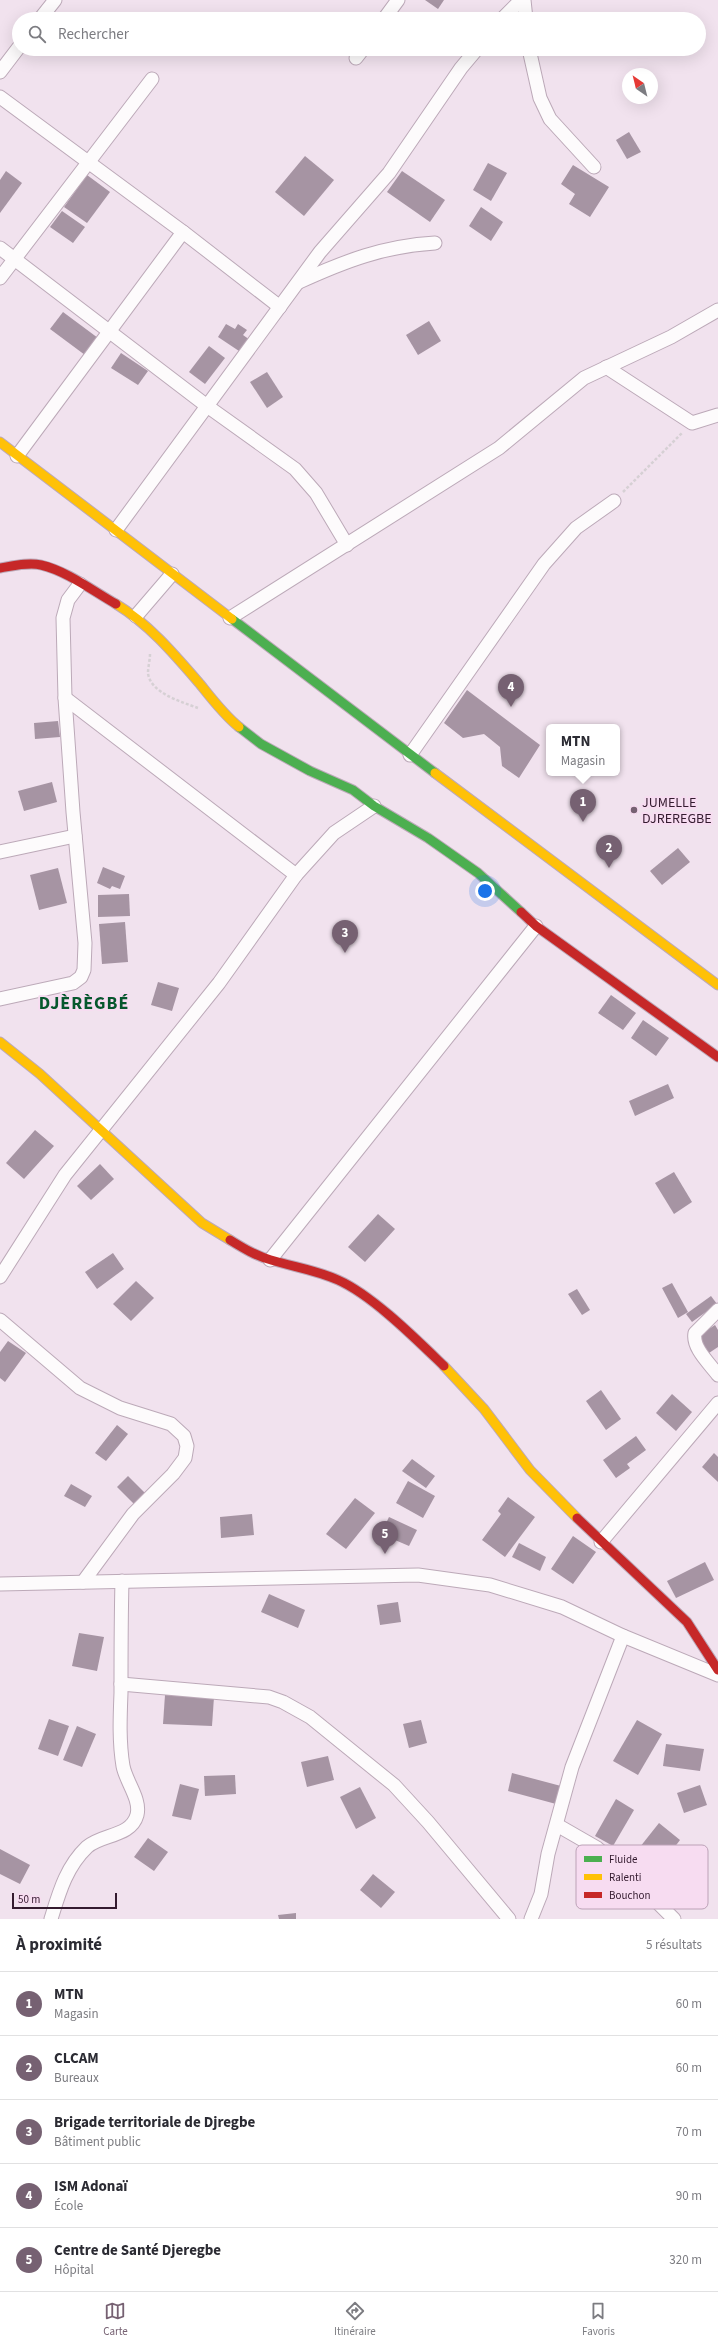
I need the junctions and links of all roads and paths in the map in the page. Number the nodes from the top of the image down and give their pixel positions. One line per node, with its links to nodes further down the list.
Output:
1 (55, 0): 4 (street)
2 (398, 0): 5 (street)
3 (523, 0): 6 (street); 7 (street)
4 (46, 12)
5 (389, 12)
6 (510, 12)
7 (525, 12)
8 (12, 56): 11 (street)
9 (471, 56): 21 (street)
10 (530, 56): 15 (street)
11 (0, 72)
12 (152, 80): 14 (street)
13 (0, 97): 14 (street)
14 (88, 163): 16 (street); 19 (street)
15 (594, 168)
16 (183, 232): 22 (street); 24 (street)
17 (435, 244): 21 (street)
18 (0, 248): 19 (street)
19 (14, 259): 20 (street); 24 (street)
20 (0, 278)
21 (297, 283): 22 (street)
22 (280, 307): 26 (street)
23 (718, 310): 25 (street)
24 (109, 332): 26 (street); 30 (street)
25 (606, 368): 28 (street); 33 (street)
26 (207, 406): 32 (street); 33 (street)
27 (718, 415): 28 (street)
28 (692, 423): 31 (path)
29 (0, 442): 30 (main road)
30 (17, 456): 32 (main road)
31 (614, 501): 42 (street)
32 (116, 530): 35 (main road)
33 (347, 545): 38 (street)
34 (0, 568): 36 (main road)
35 (172, 574): 37 (street); 38 (main road)
36 (80, 584): 37 (main road); 40 (street)
37 (136, 616): 39 (main road)
38 (230, 618): 42 (main road)
39 (152, 633): 41 (path); 43 (main road)
40 (65, 698): 44 (street); 46 (street)
41 (200, 708)
42 (410, 755): 48 (main road)
43 (374, 806): 46 (street); 47 (main road)
44 (75, 836): 45 (street); 49 (street)
45 (0, 852)
46 (296, 875): 52 (street)
47 (536, 926): 51 (main road); 53 (street)
48 (718, 985)
49 (0, 1000)
50 (0, 1042): 52 (main road)
51 (718, 1057)
52 (101, 1132): 53 (main road); 54 (street)
53 (270, 1260): 59 (main road)
54 (0, 1277)
55 (718, 1310): 57 (street)
56 (0, 1320): 61 (street)
57 (718, 1375)
58 (718, 1403): 59 (street)
59 (601, 1542): 64 (main road)
60 (122, 1581): 61 (street); 63 (street); 66 (street)
61 (83, 1582): 62 (street)
62 (0, 1584)
63 (623, 1636): 65 (street); 67 (street)
64 (718, 1670)
65 (718, 1675)
66 (121, 1684): 70 (street); 71 (street)
67 (557, 1825): 68 (street); 72 (street)
68 (590, 1845)
69 (664, 1909): 73 (street)
70 (50, 1919)
71 (509, 1919)
72 (531, 1919)
73 (674, 1919)

